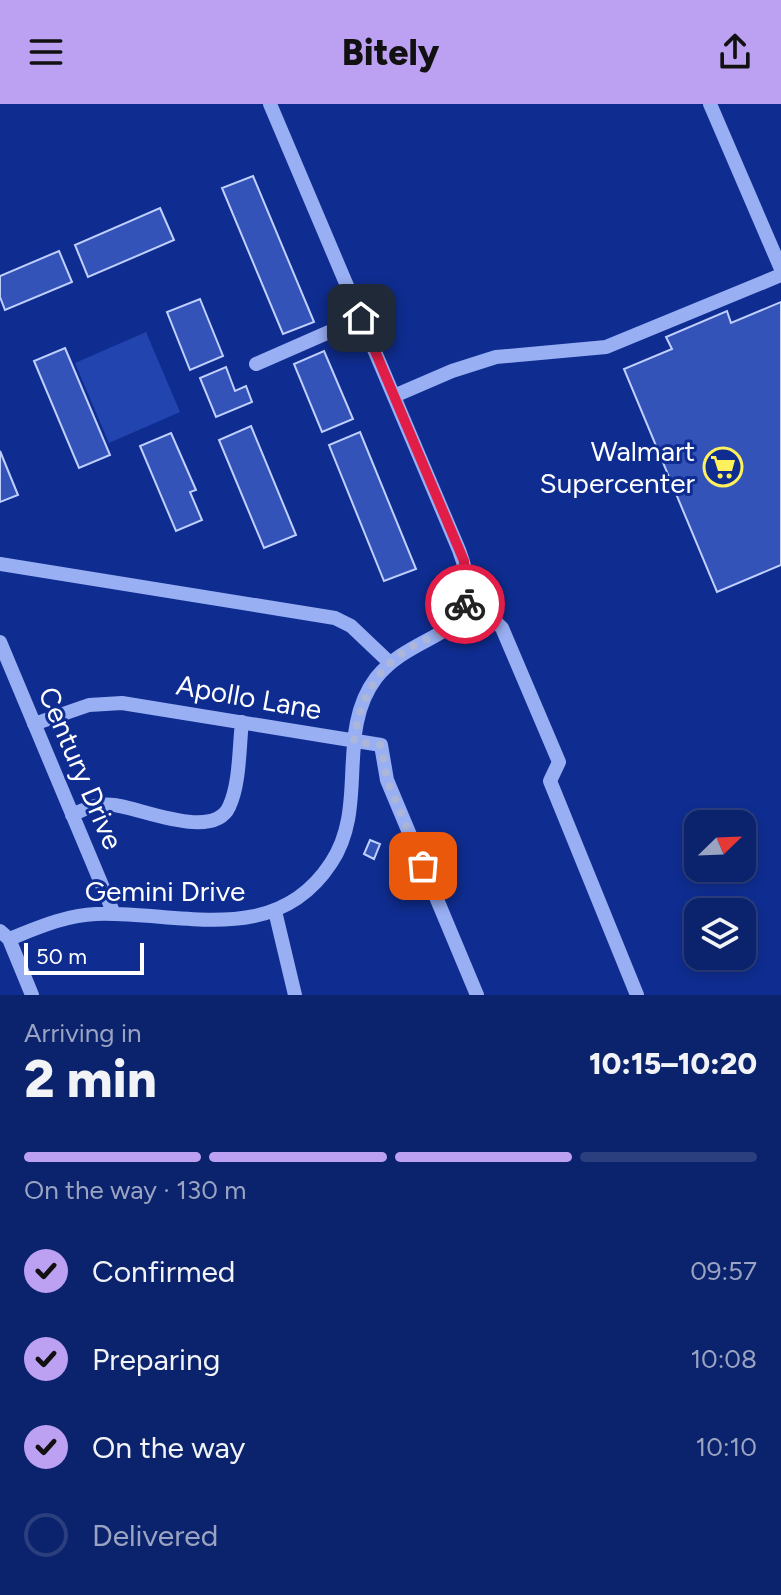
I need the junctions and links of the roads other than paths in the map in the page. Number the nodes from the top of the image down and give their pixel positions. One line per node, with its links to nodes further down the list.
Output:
1 (270, 104): 5 (street)
2 (710, 104): 3 (street)
3 (781, 269)
4 (781, 275): 7 (street)
5 (361, 318): 6 (street); 7 (street)
6 (256, 364)
7 (394, 396): 9 (street)
8 (0, 564): 11 (street)
9 (466, 601): 11 (street, Gemini Drive); 22 (street)
10 (0, 642): 13 (street, Century Drive)
11 (390, 663): 14 (street, Gemini Drive)
12 (242, 722): 13 (street, Apollo Lane); 14 (street, Apollo Lane); 15 (street)
13 (34, 724): 15 (street, Century Drive)
14 (354, 742): 16 (street, Gemini Drive); 21 (street, Apollo Lane)
15 (72, 815): 17 (street, Century Drive)
16 (275, 911): 17 (street, Gemini Drive); 20 (street)
17 (114, 914): 18 (street, Gemini Drive)
18 (5, 935): 19 (street)
19 (32, 995)
20 (295, 995)
21 (477, 995)
22 (637, 995)

